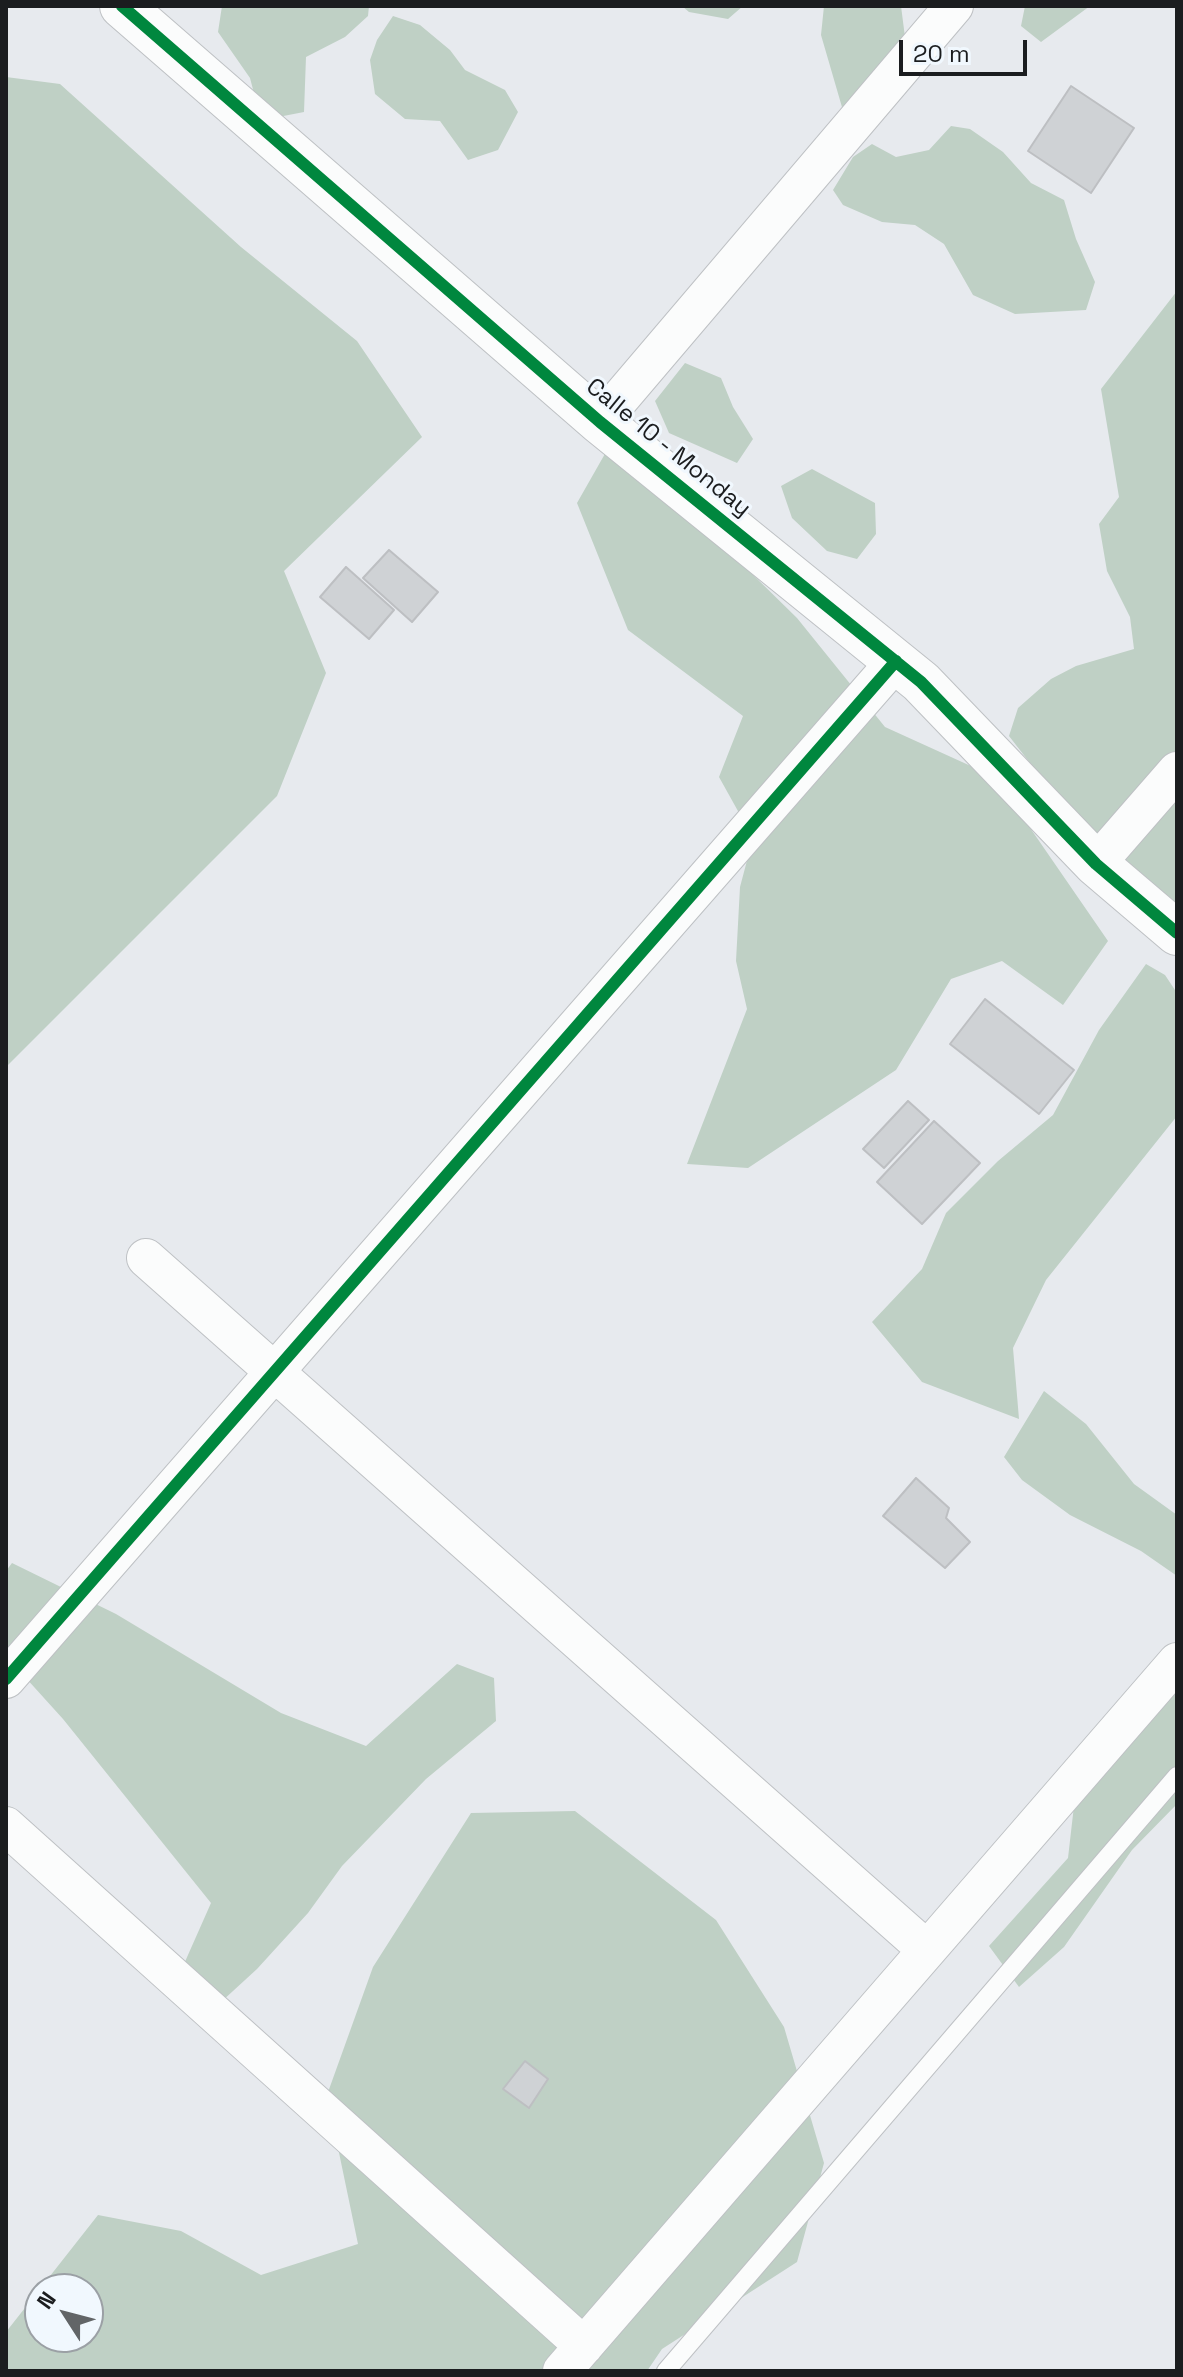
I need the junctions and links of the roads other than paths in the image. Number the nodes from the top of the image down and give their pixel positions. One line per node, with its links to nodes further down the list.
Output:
1 (953, 6): 3 (street)
2 (135, 10): 3 (street, Calle 10 - Monday)
3 (600, 422): 4 (street, Calle 10 - Monday)
4 (896, 661): 6 (street, Calle 10 - Monday); 9 (street)
5 (1177, 771): 6 (street)
6 (1096, 864): 7 (street, Calle 10 - Monday)
7 (1177, 933)
8 (146, 1258): 9 (street)
9 (275, 1372): 11 (street); 14 (street)
10 (1177, 1662): 14 (street)
11 (6, 1679)
12 (1177, 1776): 16 (lane)
13 (6, 1826): 15 (street)
14 (927, 1950): 15 (street)
15 (573, 2359)
16 (666, 2371)

